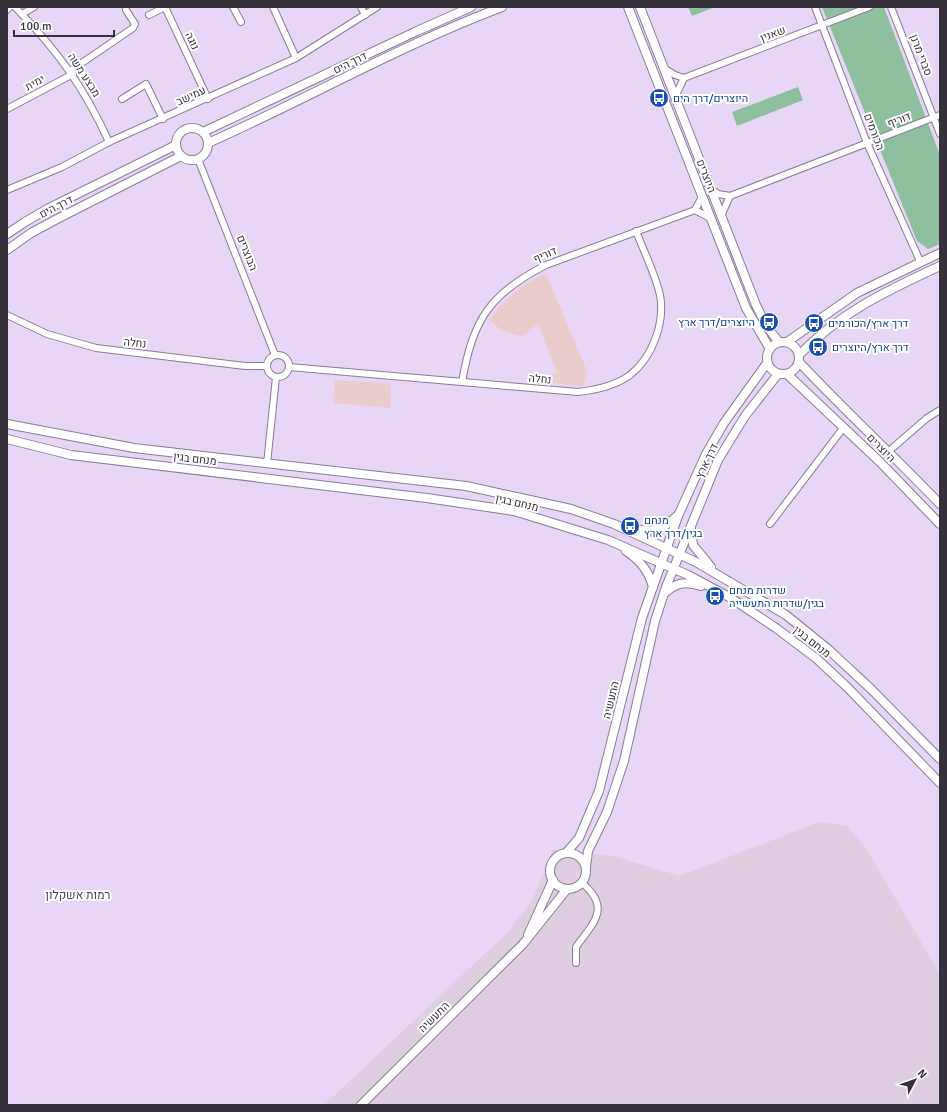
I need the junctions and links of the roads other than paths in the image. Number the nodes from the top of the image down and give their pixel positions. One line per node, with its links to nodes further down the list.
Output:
1 (10, 7): 15 (street)
2 (16, 7): 17 (street, מבצע משה)
3 (34, 7): 17 (street)
4 (234, 7): 20 (street)
5 (273, 7): 22 (street)
6 (361, 7): 19 (street)
7 (377, 7): 19 (street, עמישב)
8 (471, 7): 32 (street, דרך הים)
9 (502, 7): 35 (street, דרך הים)
10 (628, 7): 43 (street, היוצרים)
11 (640, 7): 23 (street, היוצרים)
12 (815, 7): 21 (street, הכורמים)
13 (869, 7): 21 (street, שאנין)
14 (891, 7): 30 (street, סברי מרנן)
15 (7, 10)
16 (126, 10): 24 (street)
17 (22, 14): 24 (street, מבצע משה)
18 (150, 15): 28 (street, נוגה)
19 (365, 15): 22 (street, עמישב)
20 (240, 22)
21 (822, 26): 25 (street, שאנין); 36 (street, הכורמים)
22 (296, 58): 28 (street, עמישב)
23 (664, 69): 25 (street); 26 (street, היוצרים)
24 (72, 72): 29 (street, ימית); 34 (street, מבצע משה)
25 (684, 78): 26 (street)
26 (675, 96): 40 (street, היוצרים)
27 (122, 99): 31 (street)
28 (208, 99): 31 (street, עמישב)
29 (7, 109)
30 (937, 116): 33 (street, סברי מרנן); 36 (street, דוריף)
31 (164, 119): 34 (street, עמישב)
32 (202, 132): 35 (street); 37 (street)
33 (940, 134)
34 (109, 142): 41 (street, עמישב)
35 (208, 143): 39 (street)
36 (867, 143): 42 (street, דוריף); 51 (street, הכורמים)
37 (176, 145): 38 (street); 48 (street, דרך הים)
38 (181, 156): 39 (street); 49 (street, דרך הים)
39 (198, 159): 56 (street, הבוצרים)
40 (711, 189): 42 (street); 45 (street, היוצרים)
41 (7, 190)
42 (730, 196): 45 (street)
43 (702, 197): 44 (street); 46 (street, היוצרים)
44 (695, 210): 46 (street); 47 (street, דוריף)
45 (721, 216): 54 (street, היוצרים)
46 (710, 218): 55 (street, היוצרים)
47 (636, 231): 64 (street, דוריף); 64 (street, נחלה)
48 (7, 234)
49 (7, 250)
50 (940, 253): 51 (street)
51 (920, 261): 54 (street)
52 (940, 266): 57 (street)
53 (7, 315): 59 (street, נחלה)
54 (783, 342): 55 (street); 57 (street)
55 (770, 349): 58 (street)
56 (275, 355): 59 (street); 60 (street)
57 (799, 359): 62 (street); 69 (street, היוצרים)
58 (768, 363): 61 (street); 72 (street, דרך ארץ)
59 (266, 366): 63 (street)
60 (289, 367): 63 (street); 64 (street, נחלה)
61 (778, 374): 62 (street); 74 (street, דרך ארץ)
62 (787, 374): 67 (street, היוצרים)
63 (276, 377): 70 (street)
64 (462, 382)
65 (940, 410): 69 (street)
66 (7, 424): 70 (street, מנחם בגין)
67 (844, 427): 75 (street); 76 (street, היוצרים)
68 (7, 439): 77 (street, מנחם בגין)
69 (889, 451): 71 (street, היוצרים)
70 (267, 464): 73 (street, מנחם בגין)
71 (940, 504)
72 (678, 516): 73 (street); 78 (street, דרך ארץ)
73 (614, 524): 78 (street, מנחם בגין)
74 (691, 524): 79 (street, דרך ארץ); 82 (street)
75 (770, 524)
76 (940, 524)
77 (608, 540): 80 (street, מנחם בגין); 83 (street)
78 (667, 547): 79 (street, מנחם בגין); 80 (street, התעשיה)
79 (680, 554): 81 (street, דרך ארץ); 82 (street, מנחם בגין)
80 (662, 563): 81 (street, מנחם בגין); 83 (street, התעשיה)
81 (674, 568): 84 (street, מנחם בגין); 85 (street)
82 (719, 574): 86 (street, מנחם בגין)
83 (653, 587): 88 (street, התעשיה)
84 (718, 591): 85 (street); 87 (street, מנחם בגין)
85 (663, 595): 89 (street)
86 (940, 759)
87 (940, 783)
88 (566, 853): 89 (street); 90 (street)
89 (586, 867): 91 (street)
90 (553, 880): 92 (street); 93 (street, התעשיה)
91 (582, 883): 92 (street); 94 (street)
92 (567, 889): 93 (street, התעשיה)
93 (523, 944): 95 (street, התעשיה)
94 (576, 963)
95 (361, 1105)

